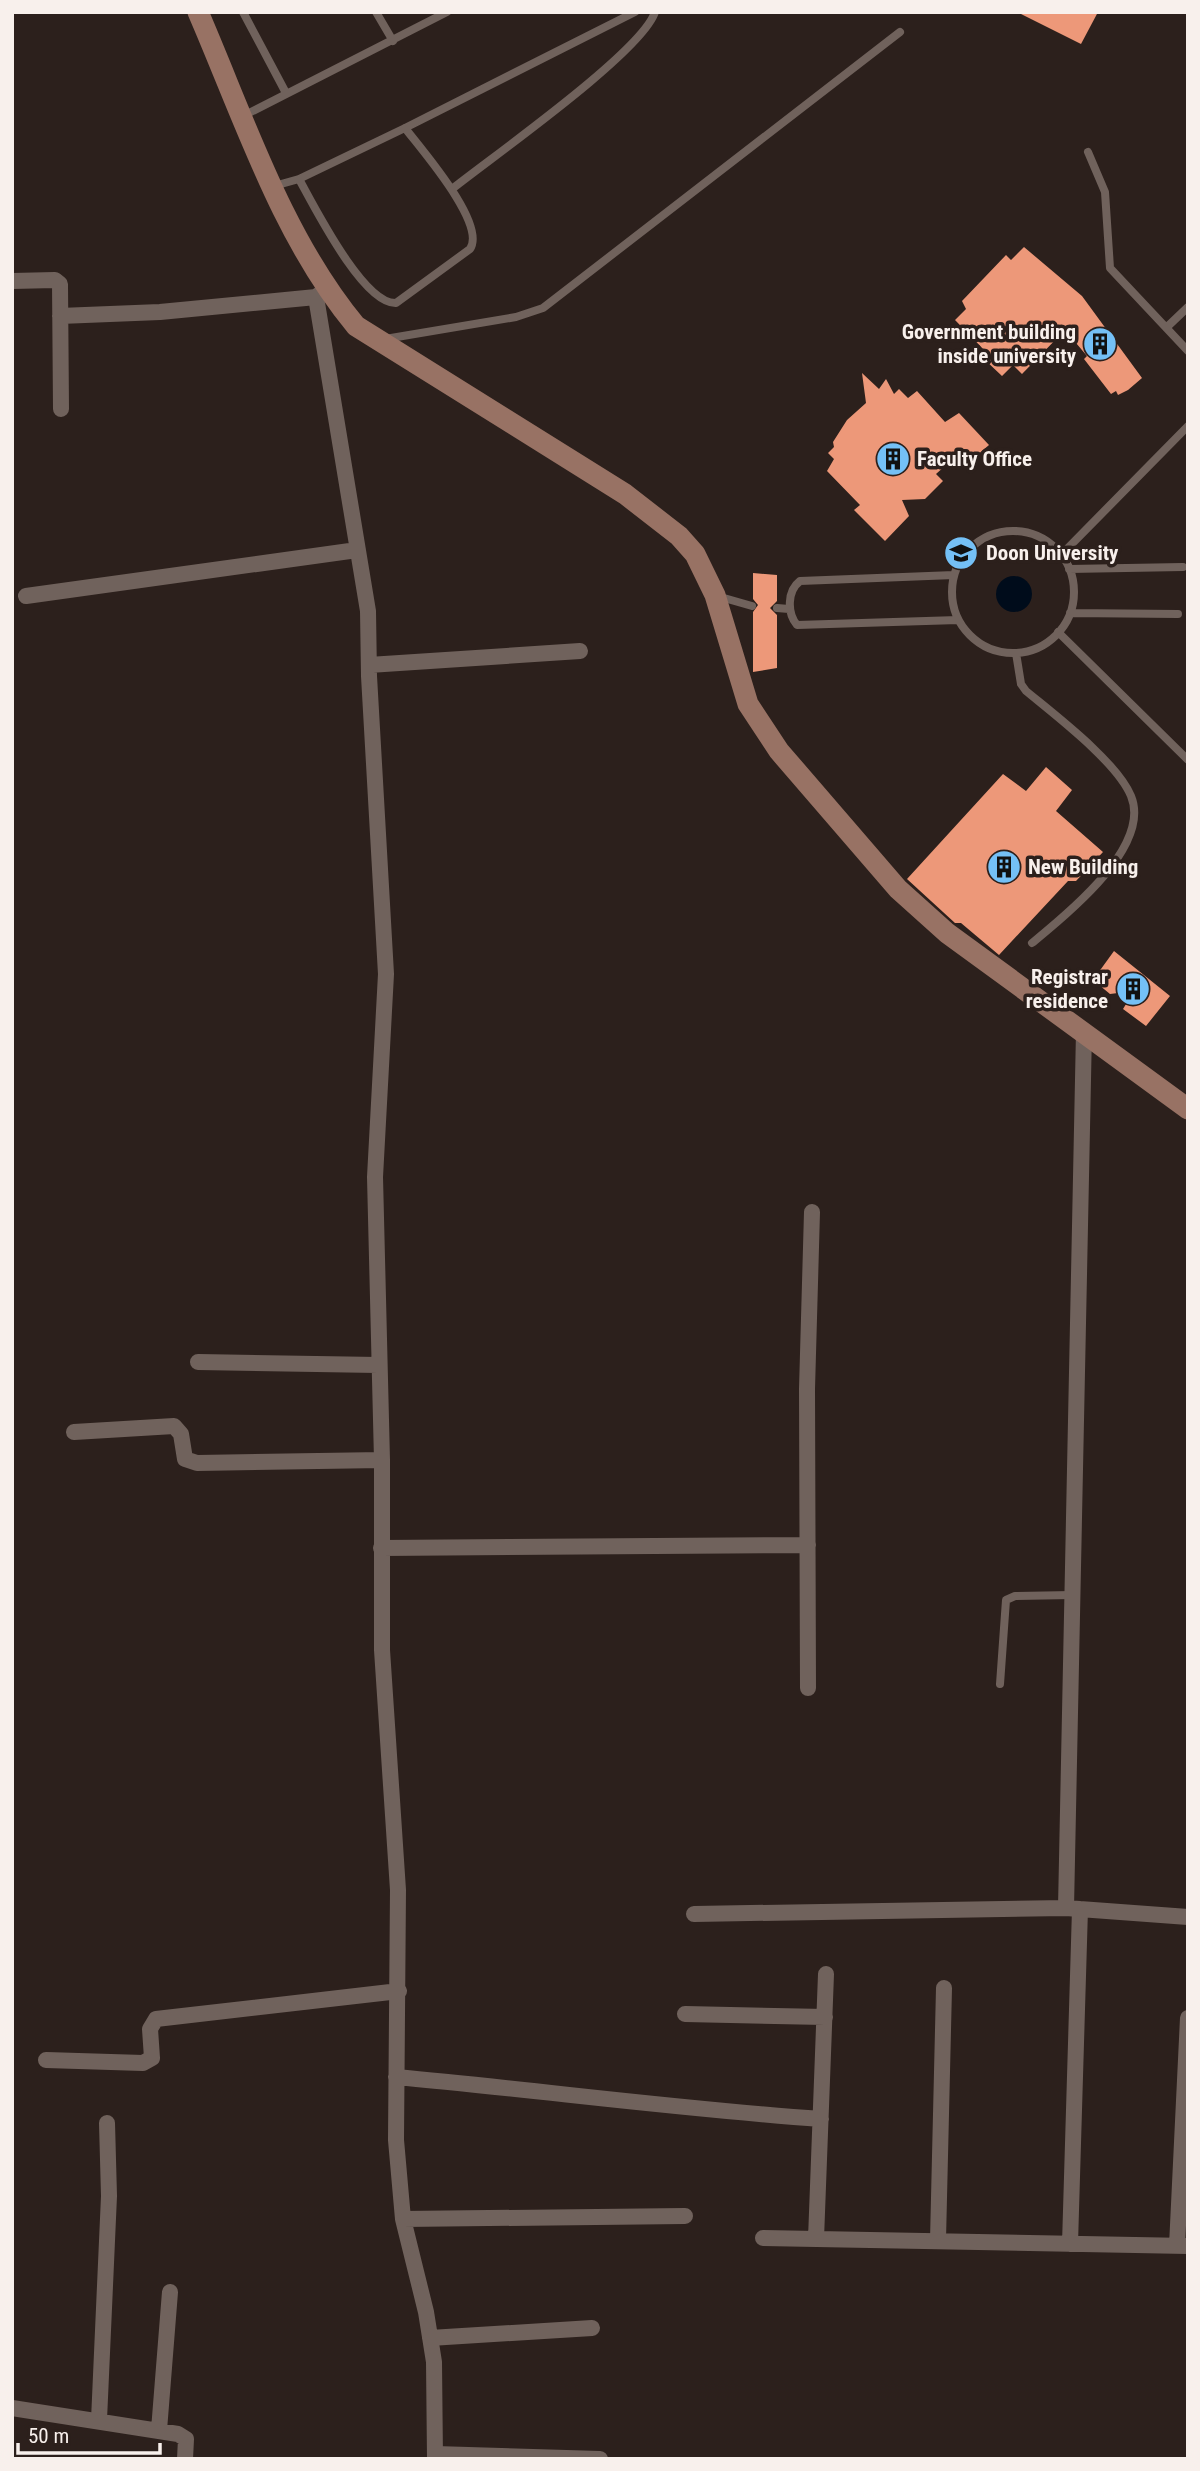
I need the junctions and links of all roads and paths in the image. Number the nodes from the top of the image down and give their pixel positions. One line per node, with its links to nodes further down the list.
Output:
1 (198, 12): 10 (main road)
2 (243, 12): 9 (lane)
3 (376, 12): 8 (lane)
4 (447, 12): 8 (lane)
5 (635, 12): 11 (lane)
6 (654, 12): 15 (lane)
7 (900, 32): 21 (lane)
8 (393, 41): 9 (lane)
9 (286, 93): 10 (lane)
10 (243, 116): 14 (main road)
11 (405, 128): 13 (lane); 15 (lane)
12 (1088, 152): 20 (lane)
13 (299, 179): 14 (lane); 15 (lane)
14 (274, 186): 17 (main road)
15 (452, 189)
16 (12, 281): 19 (street)
17 (321, 293): 19 (street); 21 (main road); 25 (street)
18 (1188, 307): 20 (lane)
19 (60, 316): 23 (street)
20 (1167, 327): 22 (lane)
21 (377, 341): 30 (main road)
22 (1188, 351)
23 (61, 409)
24 (1188, 426): 26 (lane)
25 (357, 550): 31 (street); 41 (street)
26 (1061, 555): 28 (lane); 29 (lane)
27 (1183, 567): 28 (lane)
28 (1069, 569): 35 (lane)
29 (954, 575): 34 (lane); 37 (lane)
30 (715, 595): 32 (lane); 44 (main road)
31 (26, 596)
32 (752, 606)
33 (778, 608): 34 (lane)
34 (789, 609): 37 (lane)
35 (1070, 613): 36 (lane); 38 (lane)
36 (1178, 614)
37 (958, 620): 40 (lane)
38 (1058, 632): 40 (lane); 42 (lane)
39 (580, 651): 41 (street)
40 (1016, 653): 43 (lane)
41 (369, 665): 48 (street)
42 (1188, 760)
43 (1032, 943)
44 (1084, 1031): 45 (main road); 53 (street)
45 (1188, 1109)
46 (812, 1212): 51 (street)
47 (198, 1362): 48 (street)
48 (378, 1365): 50 (street)
49 (74, 1432): 50 (street)
50 (382, 1460): 52 (street)
51 (807, 1545): 52 (street); 55 (street)
52 (381, 1548): 61 (street)
53 (1072, 1595): 54 (lane); 56 (street)
54 (1000, 1684)
55 (808, 1688)
56 (1073, 1909): 57 (street); 58 (street); 74 (street)
57 (694, 1914)
58 (1188, 1917)
59 (826, 1974): 63 (street)
60 (943, 1988): 73 (street)
61 (399, 1991): 65 (street); 66 (street)
62 (685, 2014): 63 (street)
63 (825, 2017): 67 (street)
64 (1188, 2018): 75 (street)
65 (47, 2060)
66 (396, 2077): 67 (street); 70 (street)
67 (821, 2119): 72 (street)
68 (107, 2123): 80 (street)
69 (685, 2217): 70 (street)
70 (403, 2219): 78 (street)
71 (763, 2238): 72 (street)
72 (816, 2239): 73 (street)
73 (938, 2240): 74 (street)
74 (1070, 2244): 75 (street)
75 (1182, 2246)
76 (170, 2292): 81 (street)
77 (592, 2328): 78 (street)
78 (430, 2338): 82 (street)
79 (12, 2408): 80 (street)
80 (99, 2420): 81 (street)
81 (159, 2430): 83 (street)
82 (435, 2456): 84 (street)
83 (185, 2459)
84 (600, 2459)

